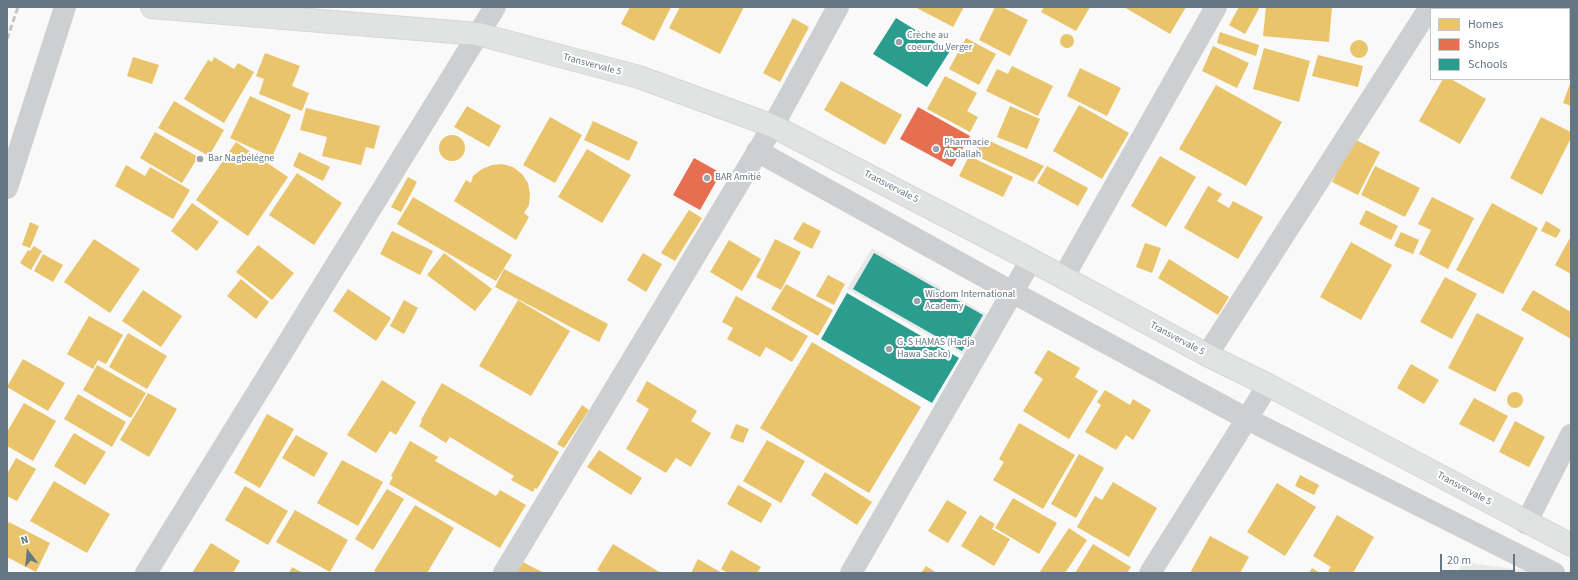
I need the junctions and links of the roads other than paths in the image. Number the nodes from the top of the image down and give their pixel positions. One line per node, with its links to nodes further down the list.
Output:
1 (65, 7): 10 (street)
2 (152, 7): 7 (main road, Transvervale 5)
3 (495, 7): 7 (street)
4 (838, 7): 8 (street)
5 (1216, 7): 12 (street)
6 (1430, 7): 14 (street)
7 (478, 34): 8 (main road, Transvervale 5); 20 (street)
8 (773, 126): 9 (street); 11 (main road, Transvervale 5)
9 (757, 152): 13 (street); 21 (street)
10 (7, 188)
11 (1031, 260): 12 (main road, Transvervale 5); 13 (street)
12 (1062, 278): 14 (main road, Transvervale 5)
13 (1012, 292): 16 (street); 22 (street)
14 (1206, 355): 15 (main road, Transvervale 5)
15 (1268, 385): 16 (street); 18 (main road, Transvervale 5)
16 (1247, 419): 23 (street); 24 (street)
17 (1571, 435): 18 (street)
18 (1526, 523): 19 (main road, Transvervale 5)
19 (1571, 546)
20 (146, 573)
21 (504, 573)
22 (851, 573)
23 (1150, 573)
24 (1554, 573)

